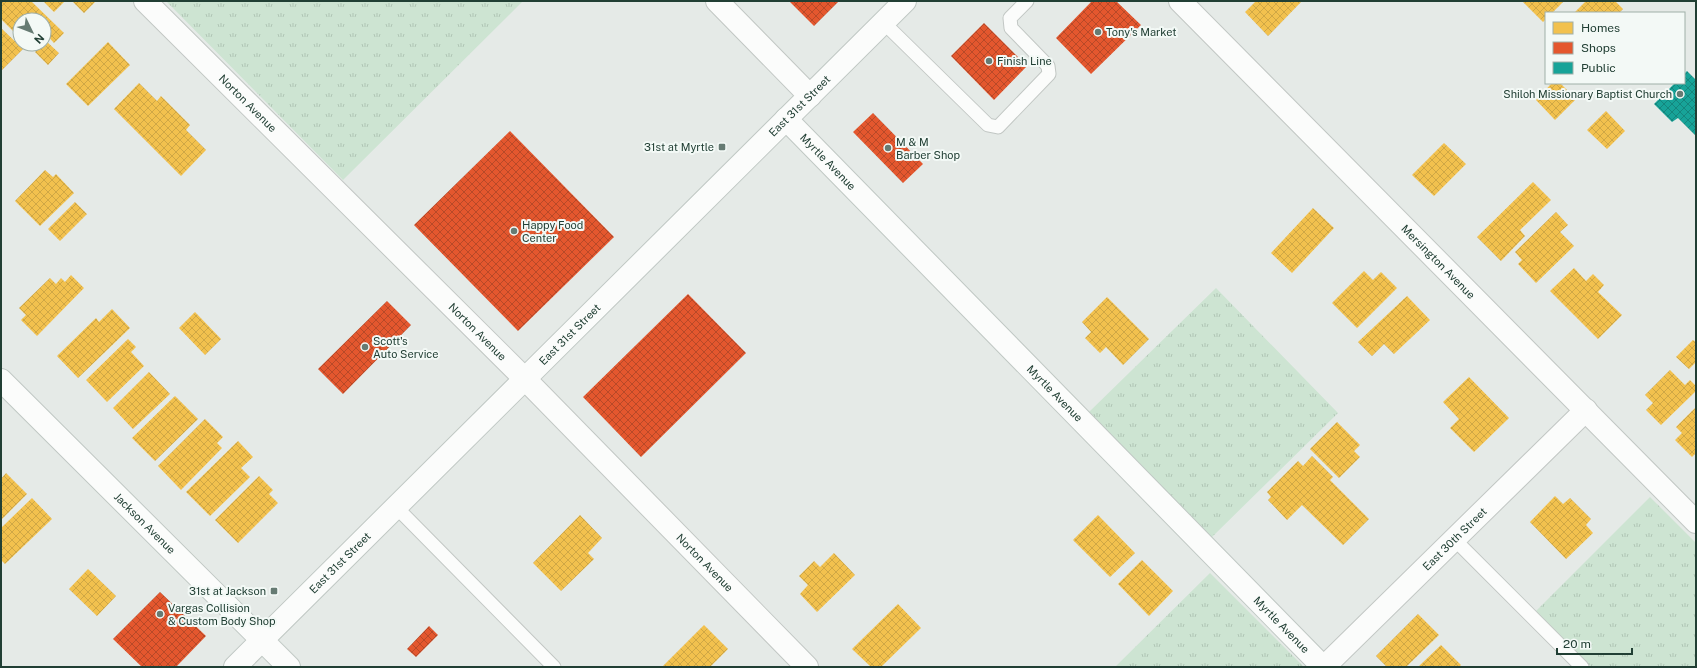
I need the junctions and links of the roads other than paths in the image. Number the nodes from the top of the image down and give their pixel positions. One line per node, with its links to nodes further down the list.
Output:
1 (145, 1): 9 (street, Norton Avenue)
2 (717, 1): 7 (street)
3 (905, 1): 6 (street, East 31st Street)
4 (1027, 1): 6 (lane)
5 (1180, 1): 11 (street, Mersington Avenue)
6 (883, 22): 7 (street, East 31st Street)
7 (810, 96): 8 (street, East 31st Street)
8 (786, 119): 9 (street, East 31st Street); 20 (street, Myrtle Avenue)
9 (525, 379): 12 (street, East 31st Street); 19 (street, Norton Avenue)
10 (1, 380): 15 (street, Jackson Avenue)
11 (1586, 410): 13 (street, Mersington Avenue); 14 (street, East 30th Street)
12 (396, 507): 15 (street, East 31st Street); 18 (lane)
13 (1696, 522)
14 (1454, 540): 20 (street, East 30th Street); 21 (lane)
15 (262, 640): 16 (street, East 31st Street); 17 (street, Jackson Avenue)
16 (235, 667)
17 (289, 667)
18 (554, 667)
19 (807, 667)
20 (1323, 667)
21 (1582, 667)

